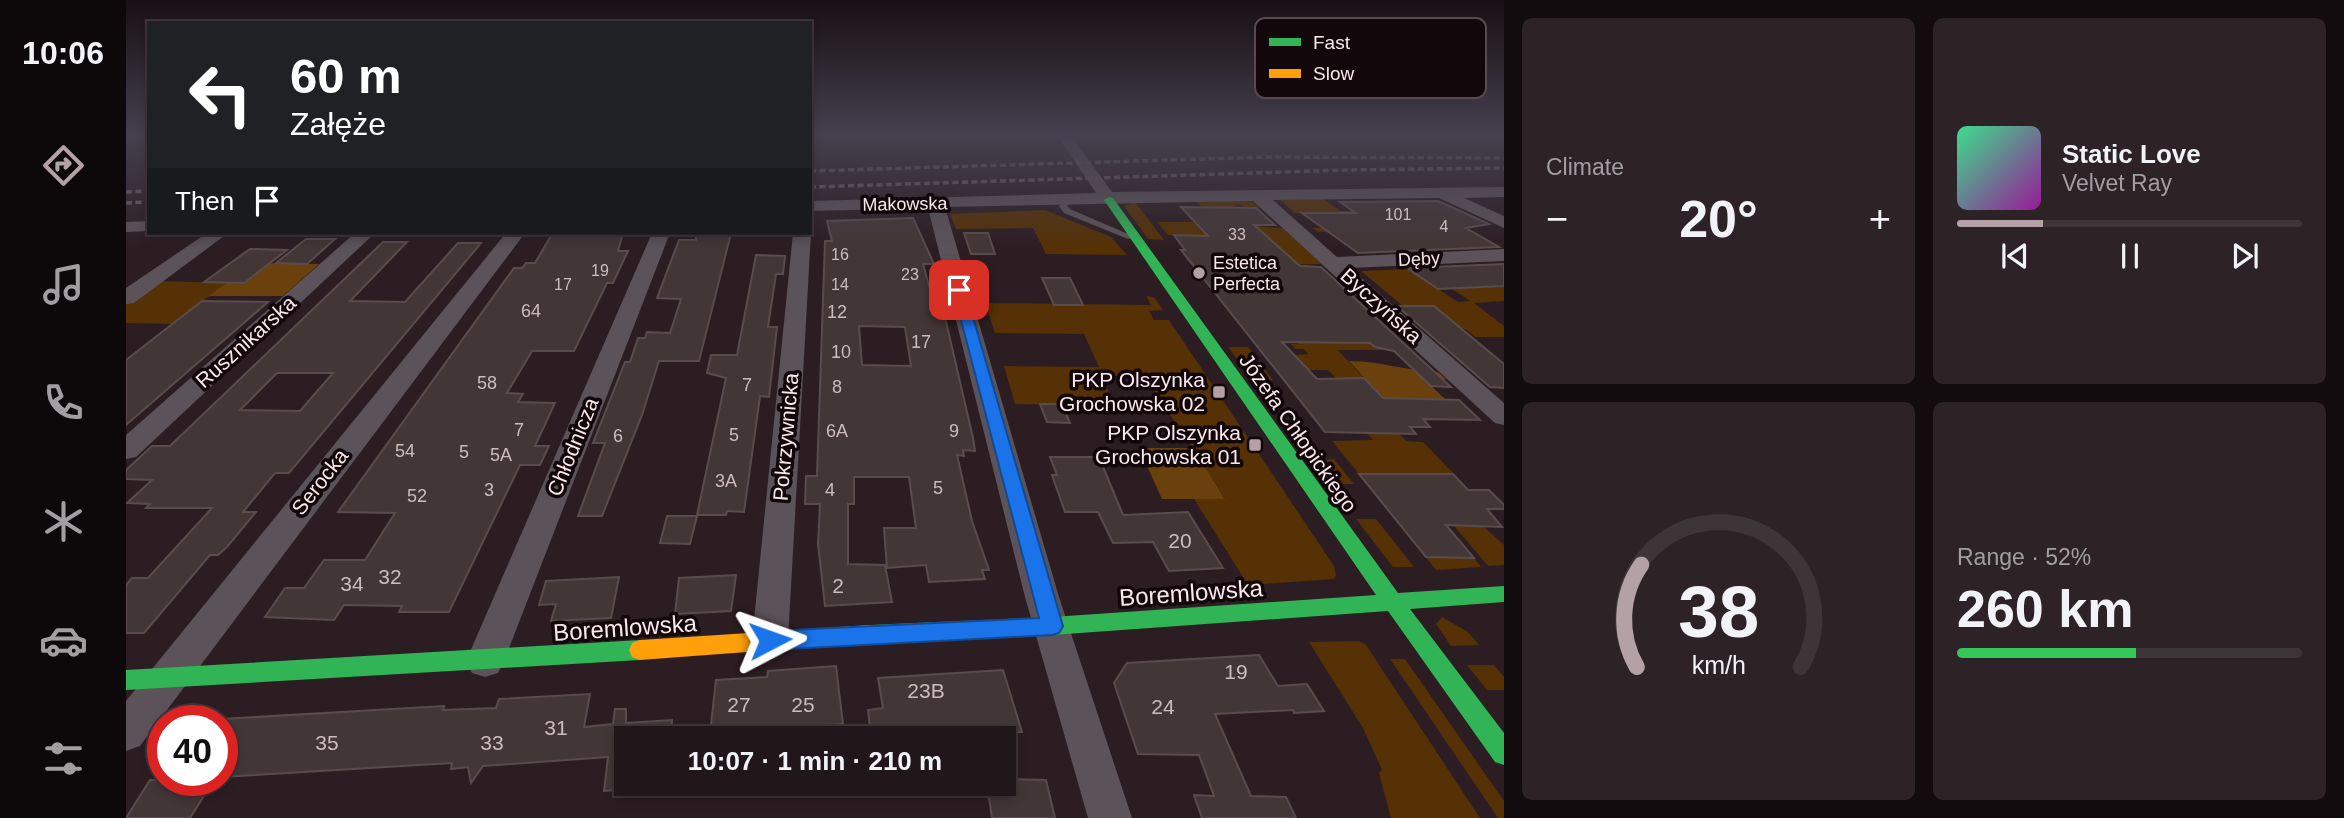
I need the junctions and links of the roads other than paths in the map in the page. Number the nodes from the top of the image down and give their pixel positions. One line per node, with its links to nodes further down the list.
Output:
1 (1090, 172): 6 (street, Józefa Chłopickiego)
2 (1438, 192): 3 (street, Makowska); 4 (street, Makowska); 9 (street)
3 (1504, 192)
4 (1258, 196): 6 (street, Makowska); 19 (street, Byczyńska)
5 (1071, 199): 6 (street, Makowska); 7 (street, Makowska); 17 (lane)
6 (1109, 200): 17 (street, Józefa Chłopickiego)
7 (935, 204): 8 (street, Makowska); 25 (street)
8 (812, 206)
9 (1504, 223)
10 (147, 226): 11 (street)
11 (126, 227)
12 (216, 235): 20 (street)
13 (364, 235): 22 (street, Rusznikarska)
14 (514, 235): 28 (street, Serocka)
15 (660, 235): 27 (street, Chłodnicza)
16 (802, 235): 26 (street, Pokrzywnicka)
17 (1137, 241): 24 (street, Józefa Chłopickiego)
18 (1504, 255): 19 (street, Dęby)
19 (1334, 263): 21 (street, Byczyńska)
20 (126, 298)
21 (1504, 417)
22 (126, 450)
23 (1504, 594): 24 (street, Boremlowska)
24 (1393, 602): 25 (street, Boremlowska); 31 (street, Józefa Chłopickiego)
25 (1052, 626): 26 (street, Boremlowska); 32 (street)
26 (770, 640): 27 (street, Boremlowska)
27 (485, 661): 28 (street, Boremlowska)
28 (168, 677): 29 (street, Boremlowska); 30 (street, Serocka)
29 (126, 680)
30 (126, 732)
31 (1504, 753)
32 (1110, 818)

